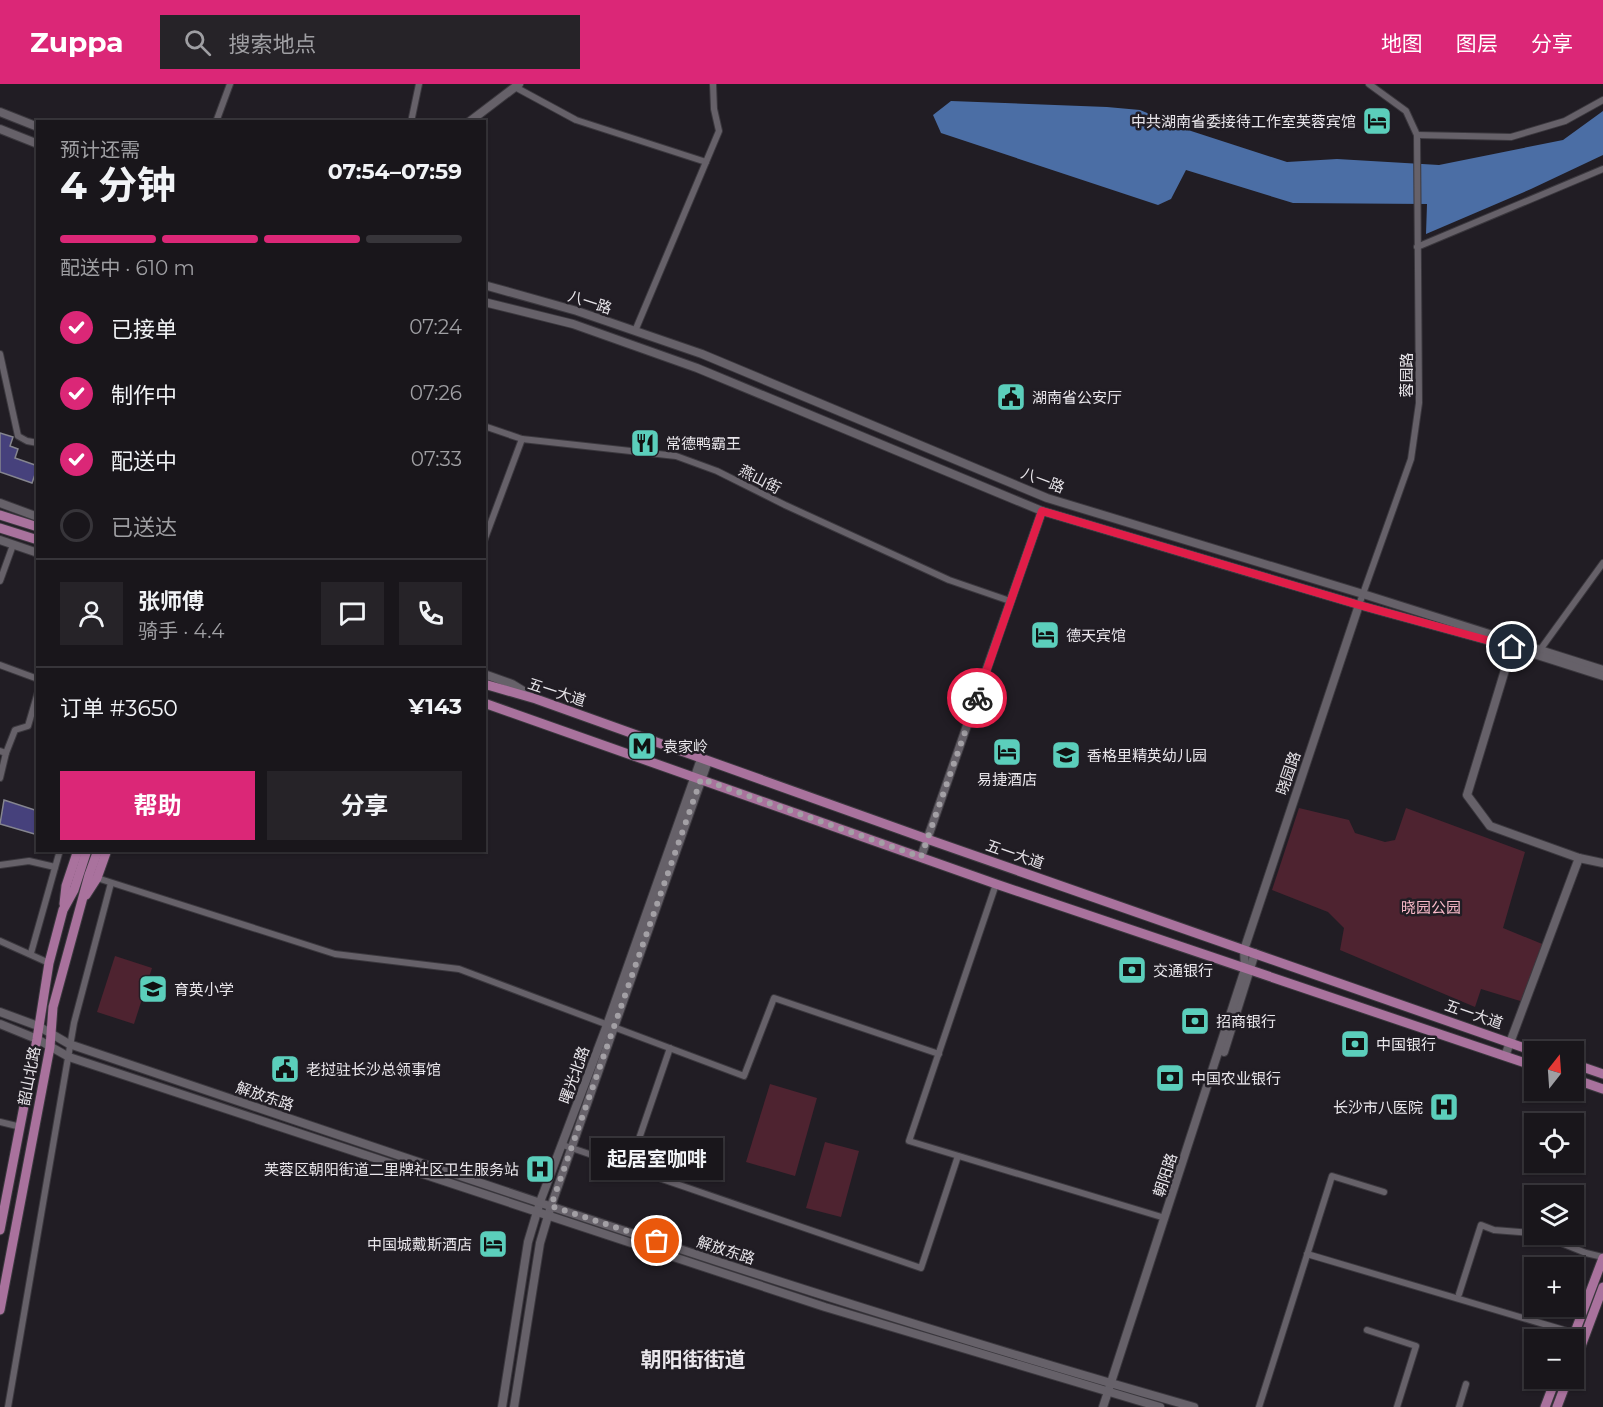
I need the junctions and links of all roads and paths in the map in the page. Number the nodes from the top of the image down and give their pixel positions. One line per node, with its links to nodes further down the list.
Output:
1 (230, 84): 8 (street)
2 (419, 84): 9 (street)
3 (713, 84): 15 (street)
4 (1369, 84): 13 (street)
5 (517, 86): 10 (street); 15 (street)
6 (1603, 100): 13 (street)
7 (0, 112): 11 (main road)
8 (217, 120)
9 (411, 120)
10 (472, 120)
11 (36, 126)
12 (0, 129): 14 (main road)
13 (1417, 135): 17 (street, 蓉园路)
14 (36, 143)
15 (706, 162): 20 (street)
16 (1603, 169): 17 (street)
17 (1417, 247): 38 (street, 蓉园路)
18 (486, 286): 20 (main road, 八一路)
19 (486, 302): 26 (main road, 八一路)
20 (635, 331): 38 (main road, 八一路)
21 (0, 354): 24 (street)
22 (486, 427): 23 (street, 燕山街)
23 (522, 439): 31 (street); 39 (street, 燕山街)
24 (36, 443)
25 (0, 503): 28 (street)
26 (1042, 511): 39 (street); 40 (main road, 八一路)
27 (0, 515): 29 (main road)
28 (36, 516)
29 (36, 526)
30 (0, 528): 32 (main road)
31 (486, 536)
32 (36, 539)
33 (0, 540): 34 (street)
34 (13, 545): 35 (street); 37 (street)
35 (36, 552)
36 (1603, 563): 42 (street)
37 (0, 581)
38 (1363, 594): 40 (street, 蓉园路); 42 (main road, 八一路)
39 (1010, 602): 56 (street)
40 (1359, 605): 41 (main road, 八一路); 73 (street, 晓园路)
41 (1512, 647): 46 (main road, 八一路); 63 (street)
42 (1540, 650): 44 (main road, 八一路)
43 (0, 665): 47 (street)
44 (1603, 670)
45 (486, 675): 50 (street)
46 (1603, 676)
47 (36, 678)
48 (486, 685): 50 (main road, 五一大道)
49 (36, 699): 52 (street)
50 (536, 699): 53 (main road, 五一大道)
51 (486, 704): 55 (main road, 五一大道)
52 (3, 752): 54 (street)
53 (704, 760): 55 (street, 曙光北路); 56 (main road, 五一大道)
54 (0, 778)
55 (698, 778): 62 (main road, 五一大道); 81 (street, 曙光北路)
56 (927, 839): 62 (street); 73 (main road, 五一大道)
57 (59, 852): 66 (street)
58 (77, 852): 71 (main road)
59 (86, 852): 71 (main road, 韶山北路)
60 (97, 852): 70 (main road, 韶山北路)
61 (106, 852): 67 (main road)
62 (921, 857): 69 (main road, 五一大道)
63 (1579, 858): 64 (street); 84 (street)
64 (1603, 863)
65 (0, 864): 66 (street)
66 (55, 867): 74 (street)
67 (97, 878): 68 (street); 70 (main road)
68 (111, 883): 81 (street); 85 (street)
69 (996, 884): 77 (main road, 五一大道); 89 (street)
70 (83, 900): 82 (main road, 韶山北路)
71 (63, 910): 76 (main road, 韶山北路)
72 (0, 942): 74 (street)
73 (1244, 950): 75 (main road, 五一大道); 77 (street, 朝阳路)
74 (31, 953): 76 (street)
75 (1255, 953): 77 (street, 朝阳路); 84 (main road, 五一大道)
76 (49, 963): 80 (main road, 韶山北路)
77 (1247, 970): 90 (main road, 五一大道); 106 (street, 朝阳路); 120 (street, 朝阳路)
78 (0, 1012): 80 (main road, 解放东路)
79 (0, 1024): 83 (main road, 解放东路)
80 (38, 1026): 82 (main road, 解放东路); 83 (main road, 韶山北路)
81 (611, 1027): 87 (street); 99 (street, 曙光北路); 100 (street, 曙光北路)
82 (51, 1033): 85 (main road, 解放东路); 86 (main road, 韶山北路)
83 (37, 1039): 86 (main road, 解放东路); 98 (main road, 韶山北路)
84 (1510, 1043): 88 (main road, 五一大道); 90 (street)
85 (69, 1044): 91 (street); 104 (main road, 解放东路)
86 (51, 1047): 91 (main road, 解放东路); 114 (main road, 韶山北路)
87 (670, 1048): 89 (street); 102 (street)
88 (1524, 1048)
89 (939, 1054): 101 (street)
90 (1505, 1056): 92 (main road, 五一大道)
91 (69, 1057): 104 (main road, 解放东路); 123 (street)
92 (1524, 1063)
93 (1584, 1067): 94 (main road)
94 (1603, 1074)
95 (1584, 1082): 96 (main road)
96 (1603, 1089)
97 (0, 1122): 98 (street)
98 (21, 1126): 107 (main road, 韶山北路)
99 (563, 1144): 100 (street); 104 (street, 曙光北路)
100 (571, 1148): 102 (street); 105 (street, 曙光北路)
101 (958, 1156): 102 (street); 106 (street)
102 (629, 1168)
103 (1384, 1192): 110 (street)
104 (539, 1206): 105 (main road, 解放东路); 124 (street, 曙光北路)
105 (550, 1210): 120 (main road, 解放东路); 125 (street, 曙光北路)
106 (1165, 1218): 120 (street, 朝阳路)
107 (0, 1230)
108 (1524, 1232): 113 (street)
109 (1566, 1245): 111 (street)
110 (1307, 1254): 115 (street); 130 (street)
111 (1603, 1258): 116 (main road)
112 (1603, 1287): 118 (main road)
113 (1459, 1294)
114 (0, 1310)
115 (1550, 1329)
116 (1576, 1329)
117 (1367, 1330): 131 (street)
118 (1584, 1338)
119 (1466, 1384): 132 (street)
120 (1111, 1389): 126 (street, 朝阳路); 127 (street, 朝阳路); 128 (main road, 解放东路); 129 (main road, 解放东路)
121 (1552, 1389): 133 (main road)
122 (1564, 1389): 134 (main road)
123 (8, 1407)
124 (502, 1407)
125 (514, 1407)
126 (1103, 1407)
127 (1108, 1407)
128 (1160, 1407)
129 (1194, 1407)
130 (1259, 1407)
131 (1397, 1407)
132 (1459, 1407)
133 (1545, 1407)
134 (1557, 1407)

